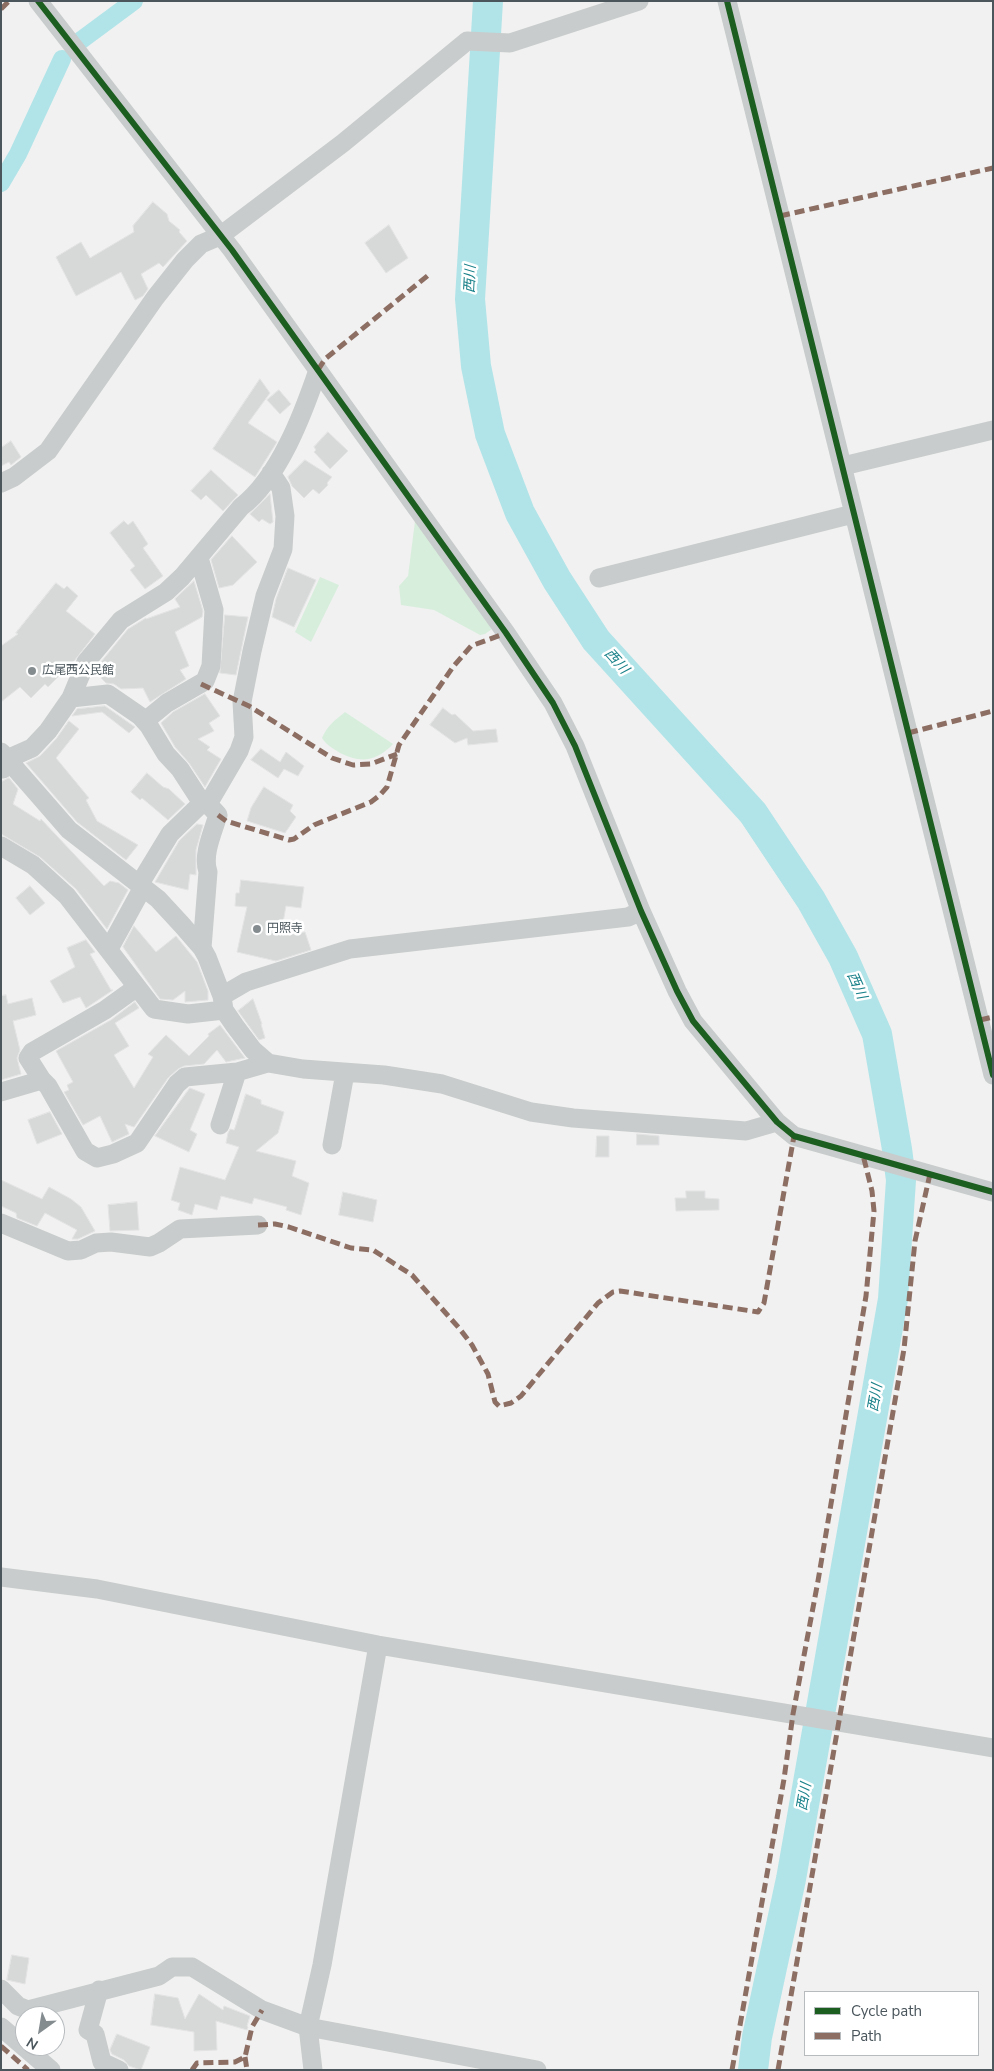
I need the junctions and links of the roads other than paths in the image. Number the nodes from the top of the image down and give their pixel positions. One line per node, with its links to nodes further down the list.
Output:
1 (38, 1): 4 (street)
2 (639, 1): 4 (street)
3 (727, 1): 7 (street)
4 (220, 236): 5 (street); 9 (street)
5 (318, 370): 8 (street); 19 (street)
6 (993, 430): 7 (street)
7 (843, 466): 10 (street)
8 (271, 473): 11 (street); 16 (street)
9 (1, 483)
10 (854, 514): 12 (street); 27 (street)
11 (198, 558): 13 (street); 14 (street)
12 (599, 578)
13 (71, 698): 14 (street); 15 (street)
14 (145, 721): 16 (street)
15 (3, 761): 18 (street)
16 (210, 807): 18 (street); 20 (street)
17 (1, 846): 21 (street)
18 (141, 886): 20 (street); 21 (street)
19 (641, 911): 23 (street); 30 (street)
20 (202, 948): 23 (street)
21 (109, 950): 22 (street)
22 (137, 987): 23 (street); 28 (street)
23 (223, 1003): 24 (street)
24 (268, 1064): 25 (street); 26 (street)
25 (237, 1072): 28 (street); 31 (street)
26 (345, 1073): 30 (street); 32 (street)
27 (993, 1075)
28 (42, 1080): 29 (street)
29 (1, 1092)
30 (777, 1122): 33 (street)
31 (220, 1125)
32 (332, 1145)
33 (993, 1192)
34 (1, 1223): 35 (street)
35 (258, 1225)
36 (1, 1577): 37 (street)
37 (378, 1645): 38 (street); 42 (street)
38 (993, 1748)
39 (1, 1990): 40 (street)
40 (99, 1990): 42 (street); 44 (street)
41 (1, 2027): 43 (street)
42 (308, 2027): 45 (street); 46 (street)
43 (50, 2070)
44 (119, 2070)
45 (313, 2070)
46 (537, 2070)

